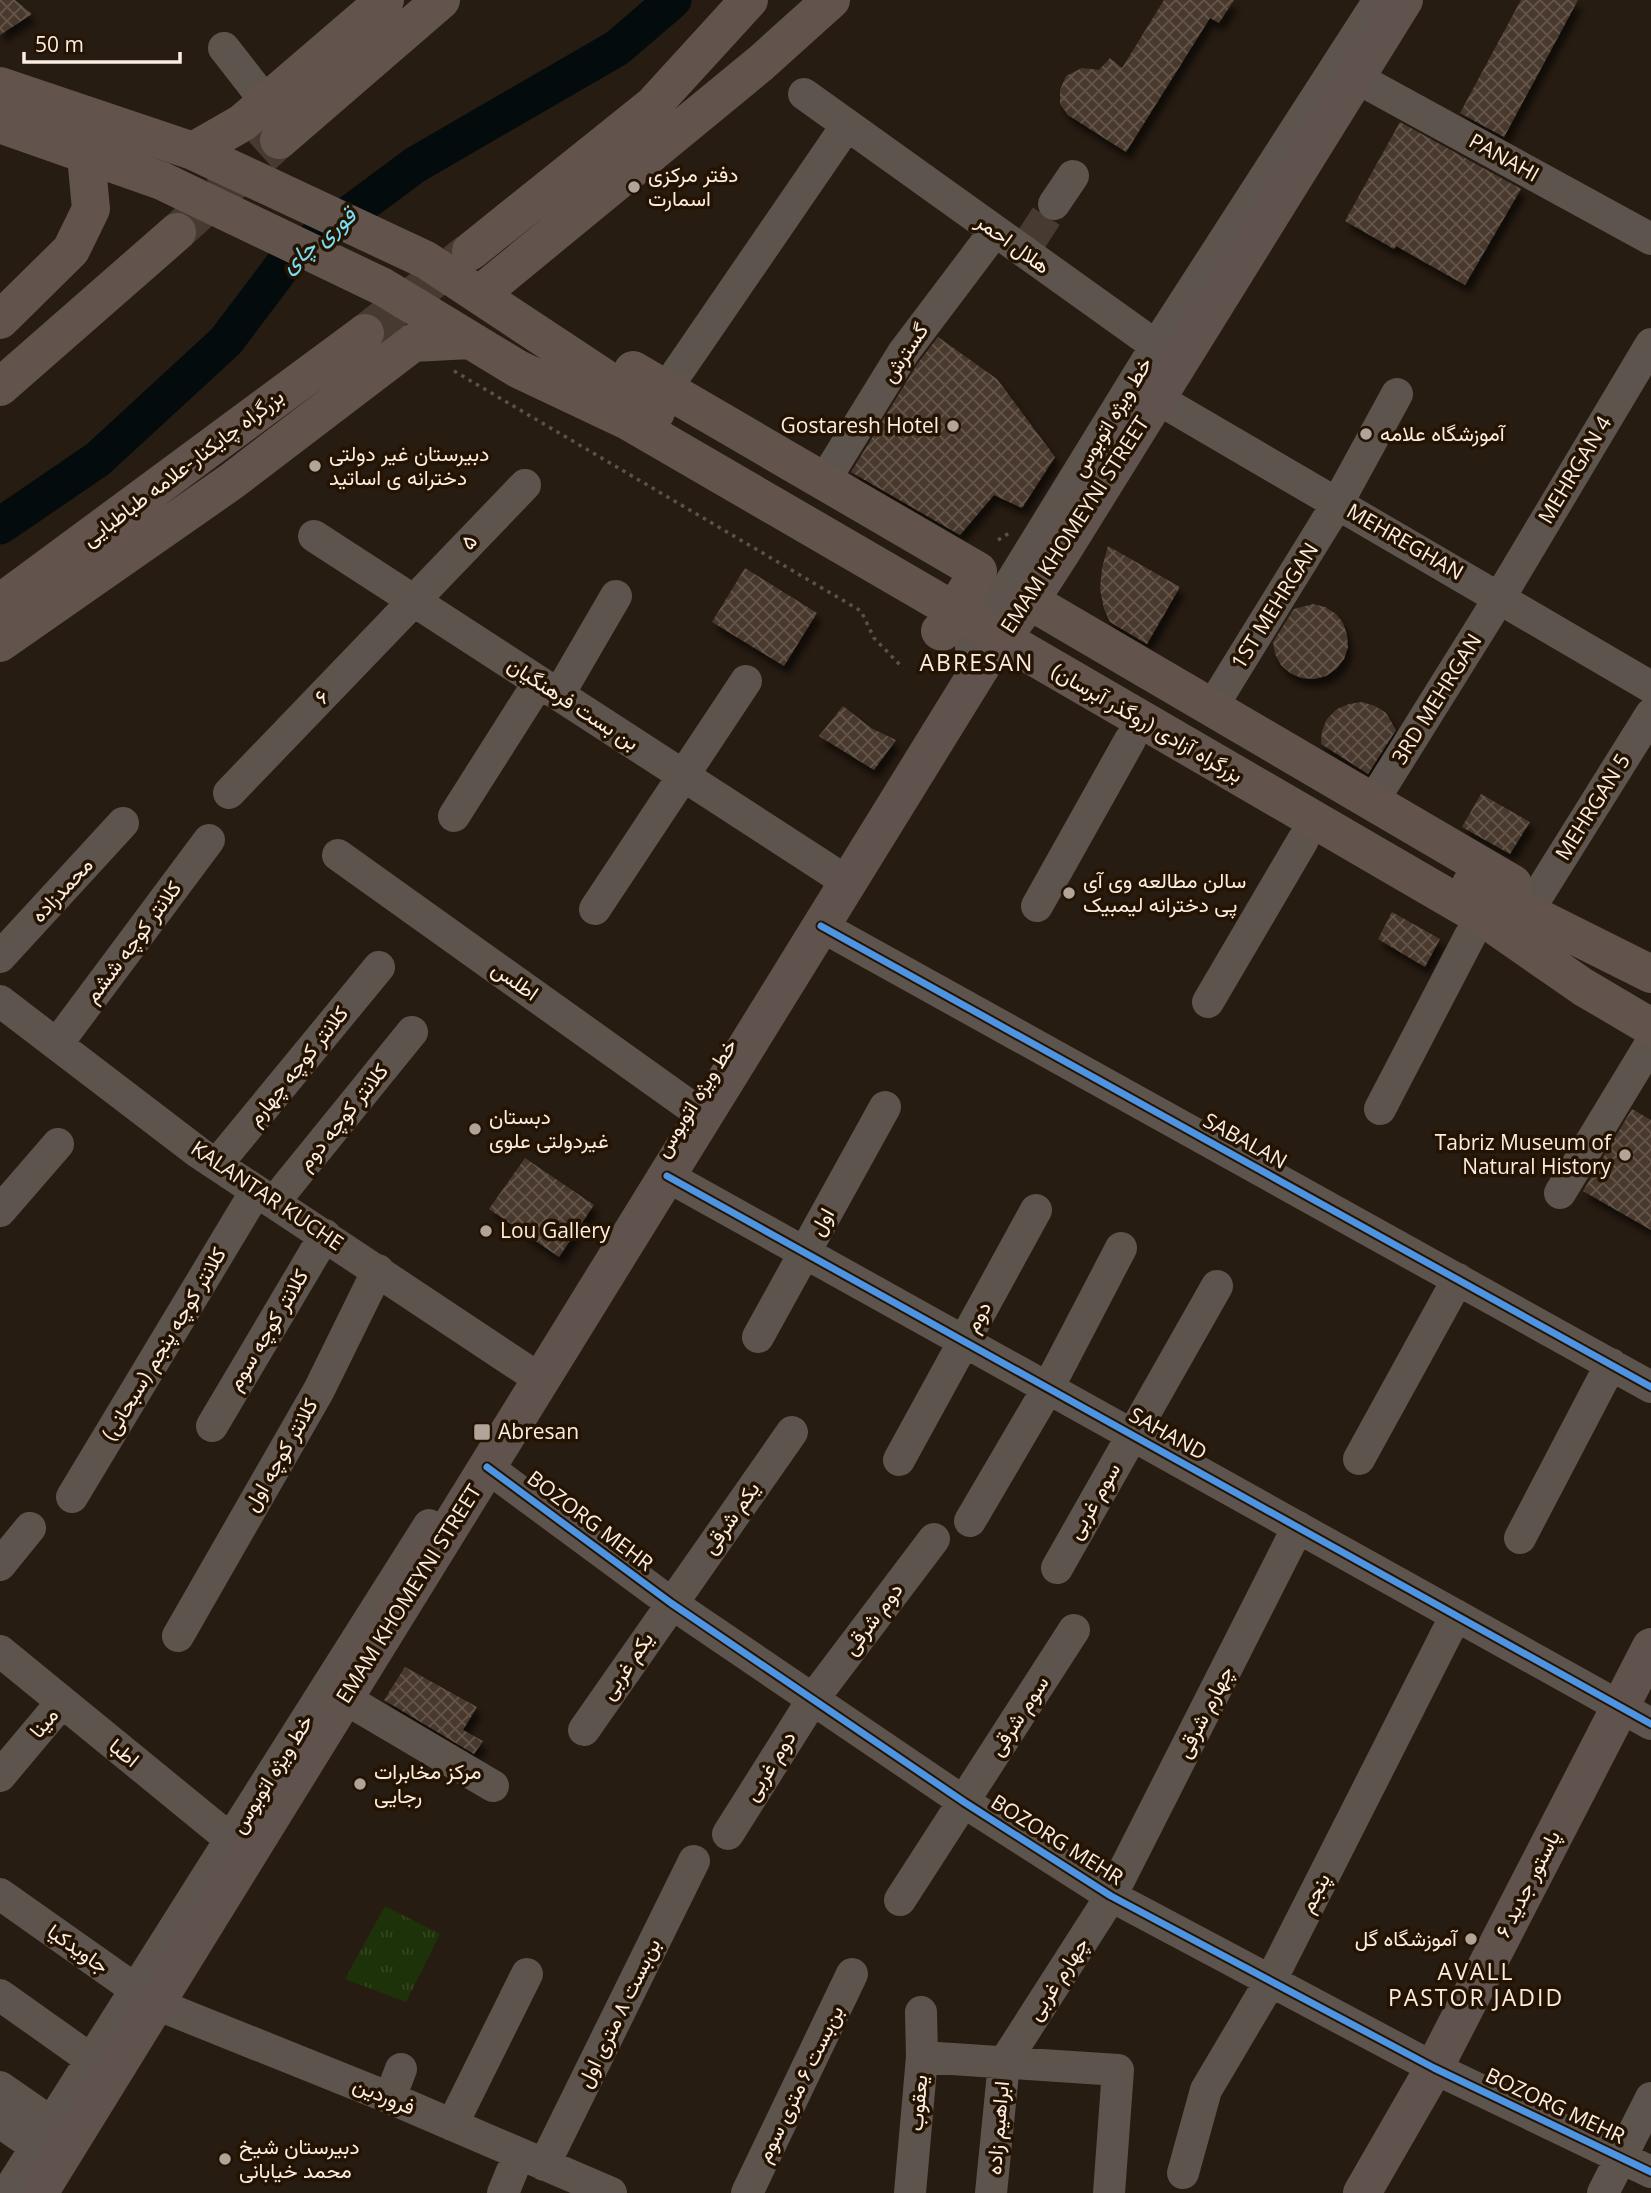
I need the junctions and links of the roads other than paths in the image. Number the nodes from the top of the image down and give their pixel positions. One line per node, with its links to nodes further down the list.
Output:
1 (385, 0): 13 (highway)
2 (441, 0): 8 (highway)
3 (463, 0): 8 (highway)
4 (748, 0): 24 (highway)
5 (831, 0): 25 (highway)
6 (1379, 0): 29 (street, خط ویژه اتوبوس)
7 (1404, 0): 10 (main road, EMAM KHOMEYNI STREET)
8 (400, 36): 16 (highway)
9 (224, 48): 13 (street)
10 (1357, 78): 23 (street, PANAHI); 29 (main road, EMAM KHOMEYNI STREET)
11 (0, 86): 17 (highway)
12 (804, 94): 15 (street, هلال احمر)
13 (266, 102): 17 (highway)
14 (0, 124): 18 (highway)
15 (847, 125): 21 (street, هلال احمر); 35 (street)
16 (279, 140)
17 (193, 151): 25 (highway)
18 (86, 156): 26 (highway); 30 (highway)
19 (1073, 176): 20 (street)
20 (1054, 204)
21 (995, 230): 29 (street, هلال احمر); 36 (street, گسترش)
22 (177, 232): 32 (highway)
23 (1651, 239)
24 (471, 251)
25 (479, 295): 35 (highway)
26 (0, 320)
27 (365, 332): 46 (highway, بزرگراه چایکنار-علامه طباطبایی)
28 (1651, 344): 43 (street, MEHRGAN 4)
29 (1168, 354): 34 (main road, EMAM KHOMEYNI STREET); 64 (street, خط ویژه اتوبوس)
30 (461, 355): 31 (highway); 47 (highway)
31 (517, 369): 35 (highway); 41 (highway)
32 (0, 387)
33 (1397, 394): 38 (street, 1ST MEHRGAN)
34 (1158, 399): 38 (street, MEHREGHAN); 45 (main road, EMAM KHOMEYNI STREET)
35 (645, 404): 36 (highway); 68 (highway, بزرگراه آزادی (روگذر آبرسان))
36 (824, 481): 39 (highway)
37 (525, 485): 44 (street, ۵)
38 (1338, 504): 43 (street, MEHREGHAN); 53 (street, 1ST MEHRGAN)
39 (891, 520): 41 (highway); 41 (highway)
40 (314, 536): 44 (street, بن بست فرهنگیان)
41 (850, 579)
42 (616, 597): 51 (street)
43 (1500, 597): 50 (street, MEHREGHAN); 58 (street, 3RD MEHRGAN)
44 (414, 600): 51 (street, بن بست فرهنگیان); 57 (street, ۶)
45 (1030, 601): 48 (main road, EMAM KHOMEYNI STREET); 53 (highway)
46 (0, 603)
47 (0, 643)
48 (987, 657): 54 (highway); 64 (main road, EMAM KHOMEYNI STREET)
49 (746, 681): 55 (street)
50 (1651, 687)
51 (549, 688): 55 (street, بن بست فرهنگیان); 59 (street)
52 (1651, 714): 65 (street, MEHRGAN 5)
53 (1227, 716): 56 (highway); 58 (highway)
54 (1130, 740): 56 (highway); 66 (street)
55 (684, 776): 64 (street, بن بست فرهنگیان); 67 (street)
56 (1208, 785): 62 (highway)
57 (229, 793)
58 (1373, 801): 65 (highway)
59 (454, 816)
60 (123, 823): 71 (street, محمدزاده)
61 (209, 840): 79 (street, کلانتر کوچه ششم)
62 (1303, 840): 68 (highway); 75 (street)
63 (338, 855): 82 (street, اطلس)
64 (839, 879): 69 (main road, EMAM KHOMEYNI STREET); 82 (street, خط ویژه اتوبوس)
65 (1535, 900): 70 (highway)
66 (1037, 906)
67 (595, 909)
68 (1484, 918): 70 (highway); 76 (highway); 81 (street)
69 (821, 926): 82 (main road, EMAM KHOMEYNI STREET); 94 (street, SABALAN)
70 (1603, 949): 73 (highway)
71 (0, 957)
72 (379, 967): 84 (street, کلانتر کوچه چهارم)
73 (1651, 974)
74 (0, 1002): 79 (street, KALANTAR KUCHE)
75 (1208, 1002)
76 (1651, 1027)
77 (412, 1032): 87 (street, کلانتر کوچه دوم)
78 (1651, 1043): 86 (street)
79 (57, 1045): 84 (street, KALANTAR KUCHE)
80 (885, 1107): 92 (street, اول)
81 (1380, 1109)
82 (697, 1113): 85 (main road, EMAM KHOMEYNI STREET); 99 (street, خط ویژه اتوبوس)
83 (58, 1144): 89 (street)
84 (217, 1164): 87 (street, KALANTAR KUCHE)
85 (667, 1176): 92 (street, SAHAND); 99 (main road, EMAM KHOMEYNI STREET)
86 (1560, 1193)
87 (265, 1196): 90 (street, KALANTAR KUCHE); 108 (street, کلانتر کوچه پنجم (سبحانی))
88 (1036, 1210): 97 (street, دوم)
89 (0, 1211)
90 (325, 1235): 93 (street, KALANTAR KUCHE); 102 (street, کلانتر کوچه سوم)
91 (1121, 1248): 101 (street)
92 (805, 1252): 96 (street, اول); 97 (street, SAHAND)
93 (378, 1270): 99 (street, KALANTAR KUCHE); 119 (street, کلانتر کوچه اول)
94 (1458, 1279): 98 (street, SABALAN); 105 (street)
95 (1217, 1286): 104 (street)
96 (758, 1337)
97 (965, 1341): 101 (street, SAHAND); 106 (street, دوم)
98 (1611, 1364): 100 (street, SABALAN); 112 (street)
99 (534, 1375): 107 (main road, EMAM KHOMEYNI STREET); 131 (street, خط ویژه اتوبوس)
100 (1651, 1387)
101 (1048, 1388): 104 (street, SAHAND); 109 (street)
102 (212, 1426)
103 (792, 1432): 116 (street, یکم شرقی)
104 (1132, 1435): 110 (street, SAHAND); 115 (street, سوم غربی)
105 (1359, 1458)
106 (899, 1460)
107 (487, 1467): 116 (street, BOZORG MEHR); 122 (main road, EMAM KHOMEYNI STREET)
108 (72, 1497)
109 (970, 1521)
110 (1298, 1527): 117 (street, SAHAND); 134 (street, چهارم شرقی)
111 (30, 1528): 114 (street)
112 (1520, 1538)
113 (934, 1539): 123 (street, دوم شرقی)
114 (0, 1565)
115 (1057, 1568)
116 (671, 1603): 123 (street, BOZORG MEHR); 126 (street, یکم غربی)
117 (1456, 1615): 125 (street, SAHAND); 138 (street, پنجم)
118 (1074, 1630): 129 (street, سوم شرقی)
119 (178, 1636)
120 (1651, 1647): 125 (main road, پاستور جدید ۶)
121 (0, 1651): 124 (street, اطبا)
122 (344, 1698): 128 (street); 131 (main road, EMAM KHOMEYNI STREET)
123 (813, 1699): 129 (street, BOZORG MEHR); 130 (street, دوم غربی)
124 (62, 1702): 127 (street, مینا); 131 (street, اطبا)
125 (1635, 1715): 146 (main road, پاستور جدید ۶)
126 (584, 1730)
127 (0, 1776)
128 (493, 1786)
129 (964, 1802): 134 (street, BOZORG MEHR); 135 (street)
130 (728, 1834)
131 (240, 1847): 140 (main road, EMAM KHOMEYNI STREET)
132 (694, 1861): 154 (street, بن‌بست ۸ متری اول)
133 (0, 1894): 140 (street, جاویدکیا)
134 (1111, 1896): 138 (street, BOZORG MEHR); 143 (street, چهارم غربی)
135 (900, 1900)
136 (527, 1974): 151 (street)
137 (852, 1974): 160 (street, بن‌بست ۶ متری سوم)
138 (1271, 1980): 146 (street, BOZORG MEHR); 156 (street, پنجم)
139 (0, 1995): 144 (street)
140 (146, 1997): 144 (main road, EMAM KHOMEYNI STREET); 148 (street, فروردین)
141 (920, 2012): 142 (street, یعقوب)
142 (922, 2057): 143 (street); 161 (street, یعقوب)
143 (1004, 2063): 162 (street, ابراهیم زاده); 163 (street)
144 (101, 2067): 152 (main road, EMAM KHOMEYNI STREET)
145 (401, 2068): 148 (street)
146 (1434, 2068): 153 (street, BOZORG MEHR); 164 (main road, پاستور جدید ۶)
147 (0, 2087): 152 (street)
148 (390, 2098): 151 (street, فروردین)
149 (1651, 2098): 153 (street)
150 (0, 2122): 152 (street)
151 (452, 2125): 154 (street, فروردین)
152 (51, 2153): 157 (street)
153 (1621, 2157): 155 (street, BOZORG MEHR); 165 (street)
154 (531, 2159): 158 (street, بن‌بست ۸ متری اول); 159 (street, فروردین)
155 (1651, 2172)
156 (1183, 2173)
157 (7, 2193)
158 (503, 2193)
159 (611, 2193)
160 (747, 2193)
161 (910, 2193)
162 (991, 2193)
163 (1109, 2193)
164 (1362, 2193)
165 (1603, 2193)

